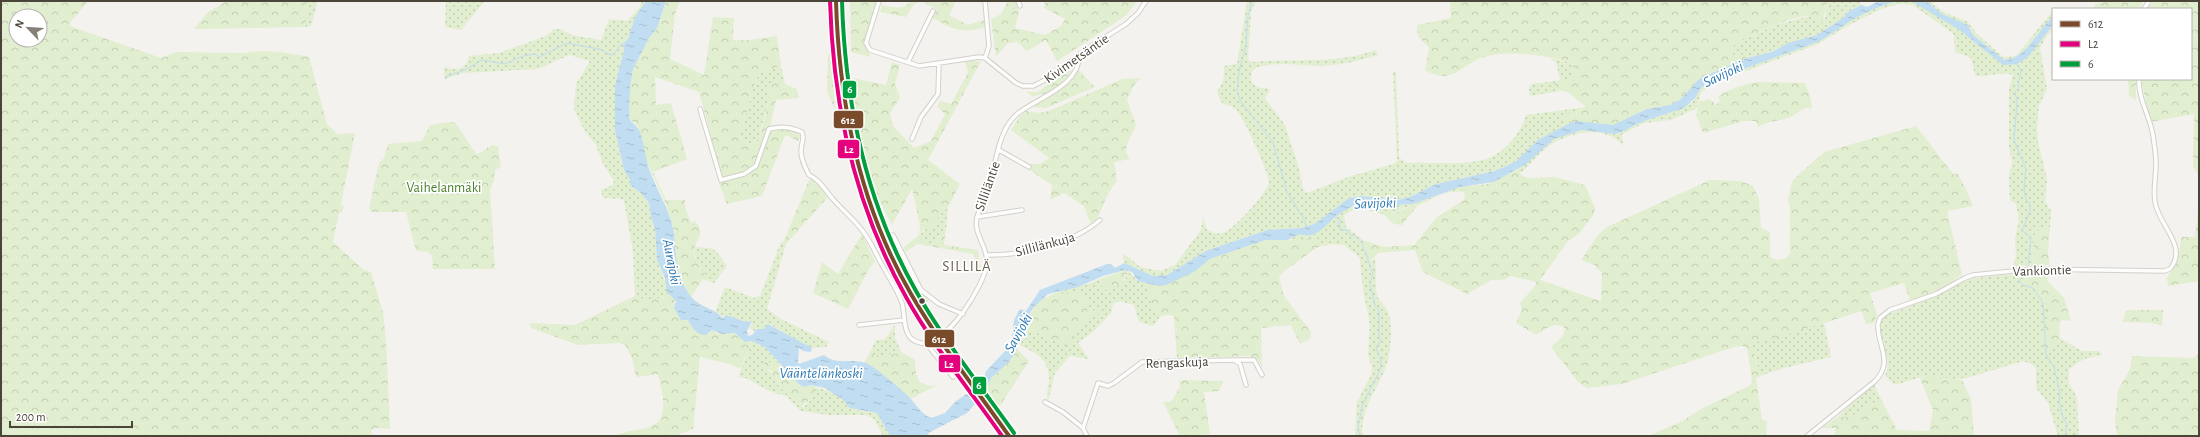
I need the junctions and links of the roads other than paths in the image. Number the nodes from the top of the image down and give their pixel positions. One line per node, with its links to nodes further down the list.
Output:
1 (836, 1): 25 (highway)
2 (879, 1): 10 (street)
3 (985, 1): 9 (street)
4 (1018, 1): 6 (street)
5 (1146, 1): 8 (street, Kivimetsäntie)
6 (1020, 6)
7 (933, 11): 10 (street)
8 (1080, 54): 9 (street, Kivimetsäntie); 15 (street, Silliläntie)
9 (985, 58): 11 (street)
10 (908, 62): 11 (street)
11 (939, 63): 14 (street)
12 (2138, 80): 35 (street, Vankiontie)
13 (700, 110): 23 (street)
14 (912, 139)
15 (999, 150): 16 (street); 18 (street, Silliläntie)
16 (1029, 167)
17 (1022, 210): 18 (street)
18 (977, 217): 21 (street, Silliläntie)
19 (1100, 220): 21 (street, Sillilänkuja)
20 (893, 235): 22 (street)
21 (986, 255): 22 (street, Silliläntie)
22 (963, 314): 25 (street, Silliläntie)
23 (904, 320): 24 (street); 26 (street)
24 (858, 326)
25 (939, 336): 26 (street, Silliläntie); 33 (highway)
26 (926, 343): 29 (street)
27 (1234, 360): 28 (street); 30 (street); 32 (street, Rengaskuja)
28 (1262, 375)
29 (953, 377)
30 (1246, 385)
31 (1045, 402): 32 (street)
32 (1083, 428): 34 (street)
33 (1009, 436)
34 (1087, 436)
35 (1807, 436)

